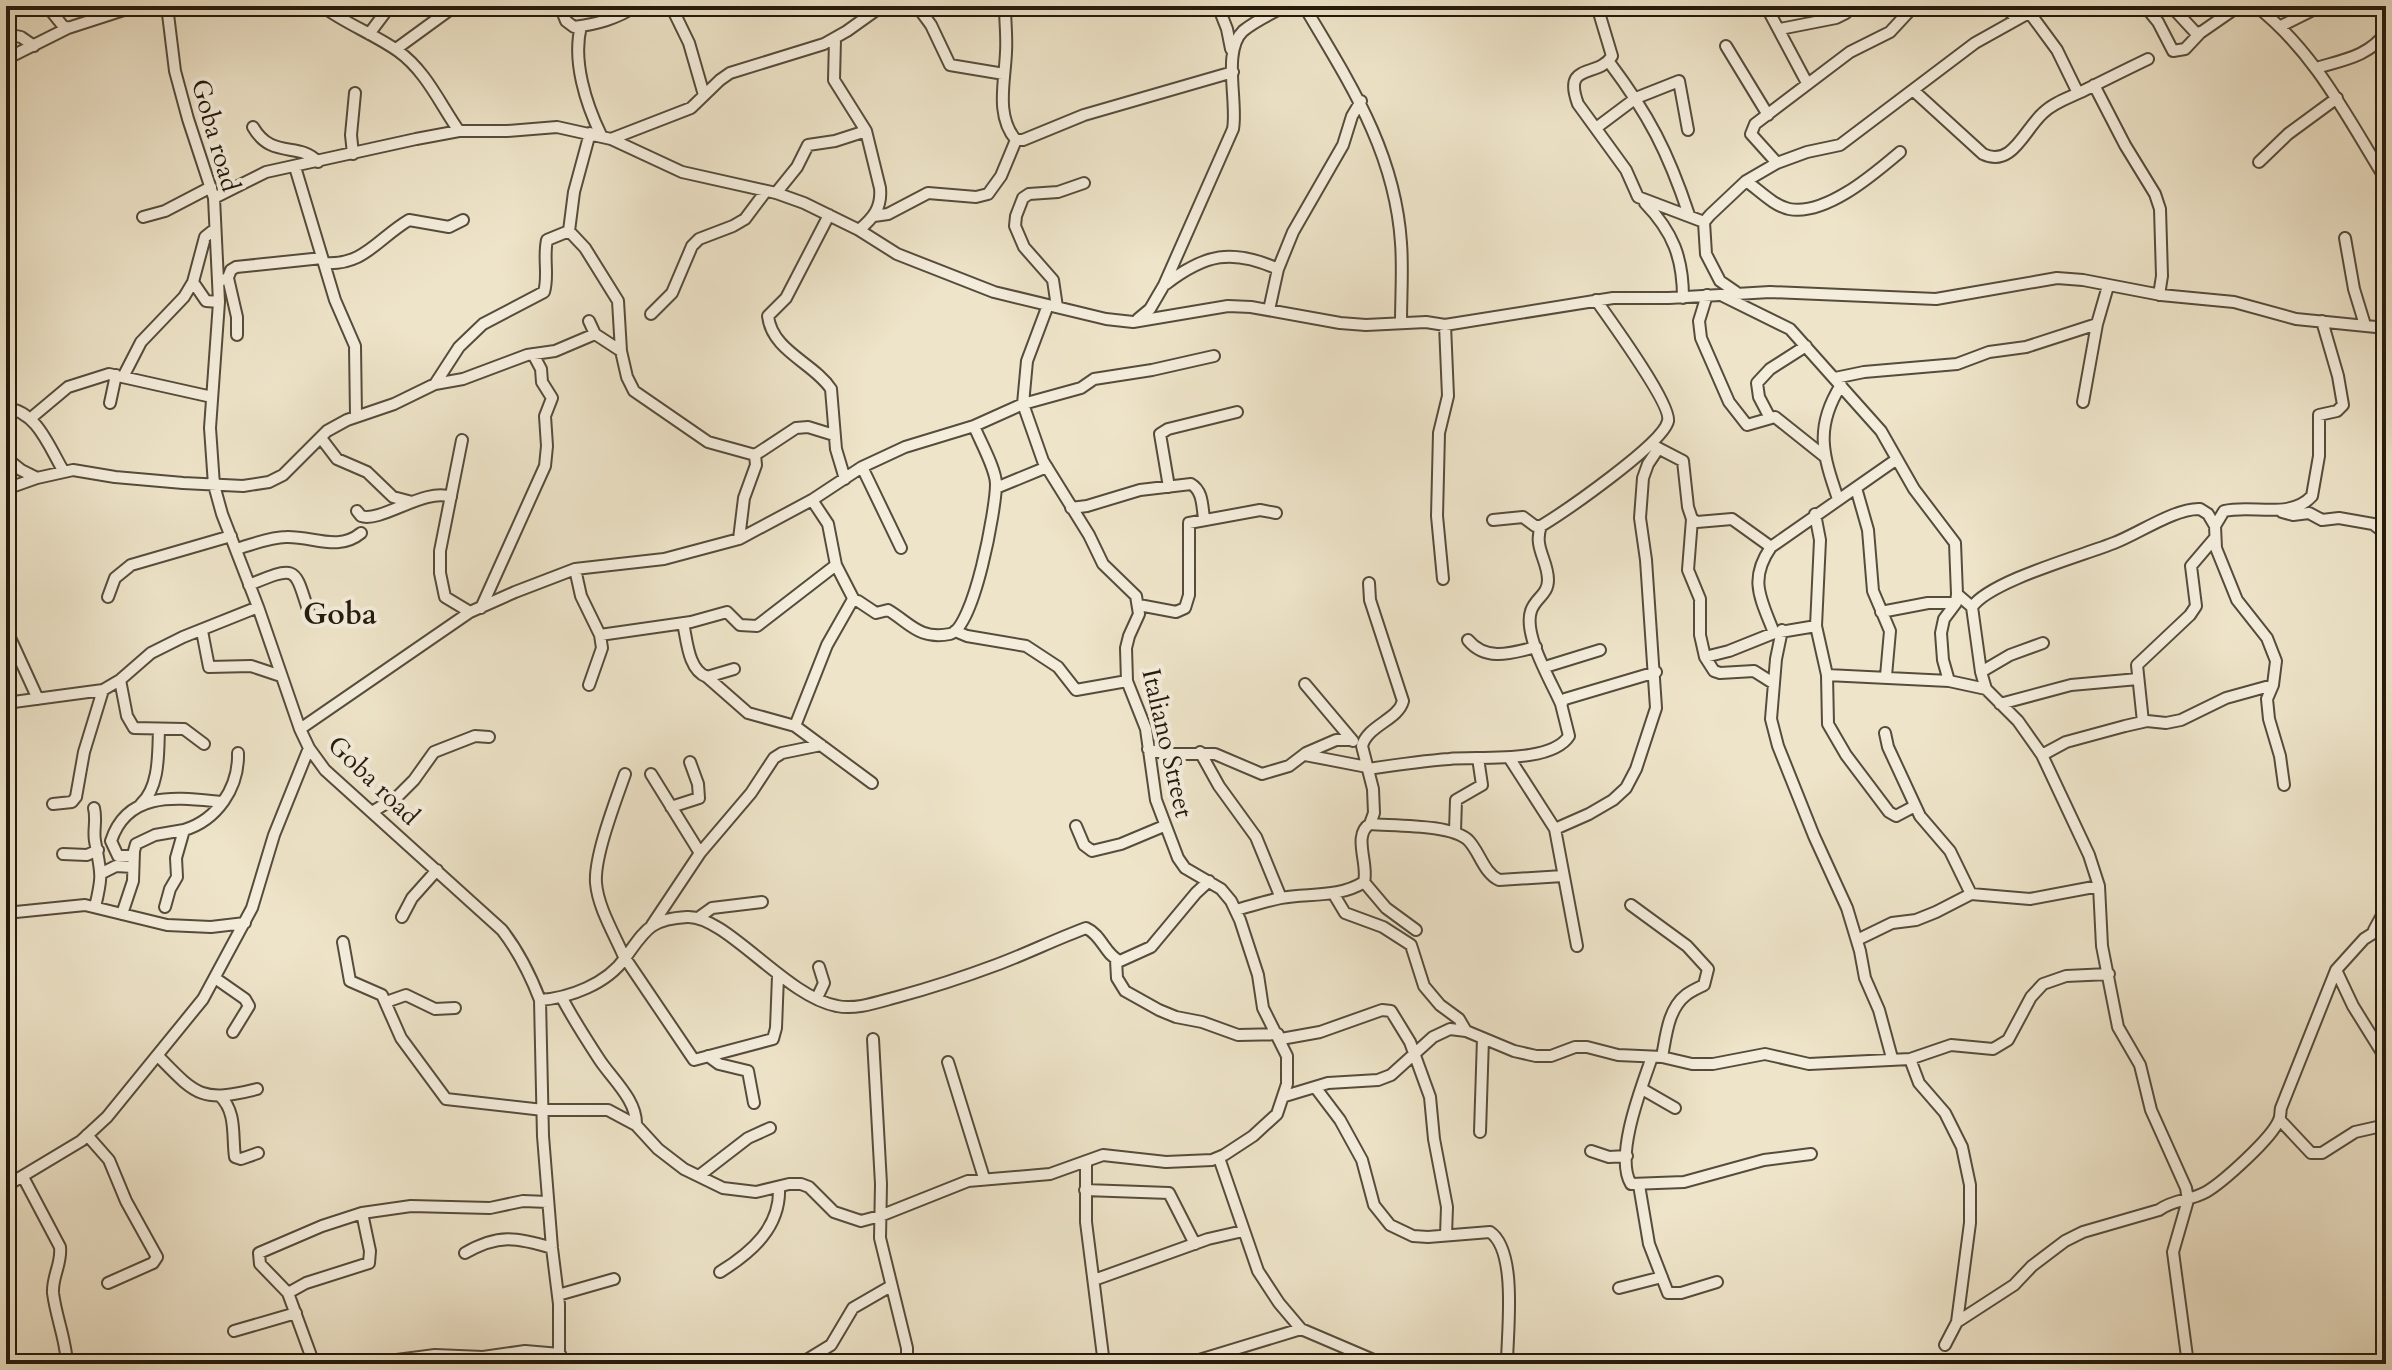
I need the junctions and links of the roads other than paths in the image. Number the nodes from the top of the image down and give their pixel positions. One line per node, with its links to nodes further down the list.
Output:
1 (47, 6): 32 (street)
2 (136, 6): 32 (street)
3 (167, 6): 77 (street, Goba road)
4 (322, 6): 37 (street)
5 (390, 6): 37 (street)
6 (455, 6): 41 (street)
7 (560, 6): 30 (street)
8 (636, 6): 30 (street)
9 (671, 6): 54 (street)
10 (882, 6): 27 (street)
11 (917, 6): 48 (street)
12 (1005, 6): 48 (street)
13 (1218, 6): 42 (street)
14 (1286, 6): 42 (street)
15 (1304, 6): 57 (street)
16 (1597, 6): 45 (street)
17 (1766, 6): 33 (street)
18 (1847, 6): 33 (street)
19 (1914, 6): 49 (street)
20 (2004, 6): 29 (street)
21 (2041, 6): 28 (street)
22 (2145, 6): 35 (street)
23 (2171, 6): 35 (street)
24 (2239, 6): 35 (street)
25 (2256, 6): 31 (street)
26 (2321, 6): 31 (street)
27 (869, 10): 38 (street)
28 (2029, 12): 29 (street); 53 (street)
29 (2017, 19): 51 (street)
30 (581, 26): 64 (street)
31 (2281, 26): 46 (street)
32 (68, 28): 39 (street)
33 (1780, 29): 49 (street)
34 (2386, 32): 46 (street)
35 (2200, 33)
36 (6, 34): 39 (street)
37 (369, 34): 41 (street)
38 (835, 39): 54 (street); 63 (street)
39 (34, 46): 43 (street)
40 (1726, 46): 58 (street)
41 (396, 49): 62 (street)
42 (1232, 51): 47 (street)
43 (6, 59)
44 (2148, 59): 50 (street)
45 (1609, 62): 55 (street); 60 (street)
46 (2316, 68): 56 (street)
47 (1233, 72): 65 (street); 93 (street)
48 (1004, 74): 65 (street)
49 (1807, 83): 58 (street)
50 (2094, 85): 53 (street); 97 (street)
51 (1914, 91): 53 (street); 70 (street)
52 (355, 93): 67 (street)
53 (2078, 93)
54 (704, 95): 64 (street)
55 (1636, 98): 60 (street); 61 (street); 80 (street)
56 (2337, 98): 69 (street); 71 (street)
57 (1361, 101): 90 (street); 107 (street)
58 (1768, 115): 70 (street)
59 (253, 127): 68 (street)
60 (1596, 128): 78 (street)
61 (1688, 130)
62 (459, 131): 64 (street); 67 (street)
63 (866, 131): 76 (street); 81 (street)
64 (601, 136): 76 (street); 87 (street)
65 (1016, 140): 81 (street)
66 (1900, 152): 74 (street)
67 (353, 154): 68 (street)
68 (318, 162): 72 (street)
69 (2259, 162)
70 (1777, 163): 74 (street)
71 (2382, 166): 73 (street)
72 (295, 167): 77 (street); 89 (street)
73 (2386, 180)
74 (1746, 181): 84 (street)
75 (1084, 183): 101 (street)
76 (771, 192): 79 (street); 103 (street)
77 (212, 193): 82 (street); 85 (street, Goba road)
78 (1642, 201): 80 (street); 98 (street)
79 (829, 215): 86 (street); 132 (street)
80 (1689, 215): 84 (street)
81 (874, 216): 86 (street)
82 (143, 217)
83 (463, 220): 89 (street)
84 (1704, 222): 95 (street)
85 (215, 229): 91 (street, Goba road); 92 (street)
86 (859, 230): 101 (street)
87 (569, 231): 115 (street); 121 (street)
88 (2345, 238): 110 (street)
89 (323, 260): 91 (street); 128 (street)
90 (1278, 269): 93 (street); 102 (street)
91 (223, 279): 100 (street, Goba road); 113 (street)
92 (193, 282): 100 (street); 119 (street)
93 (1164, 285): 106 (street)
94 (2108, 286): 95 (street); 97 (street); 108 (street)
95 (1738, 293): 96 (street)
96 (1712, 294): 98 (street); 114 (street); 130 (street)
97 (2159, 295): 105 (street)
98 (1683, 298): 99 (street)
99 (1596, 300): 109 (street); 135 (street)
100 (219, 302): 122 (street, Goba road)
101 (1052, 306): 106 (street); 125 (street)
102 (1269, 310): 106 (street); 107 (street)
103 (651, 314)
104 (589, 321): 112 (street)
105 (2322, 321): 110 (street); 156 (street)
106 (1133, 322)
107 (1401, 323): 109 (street)
108 (2097, 324): 120 (street); 123 (street)
109 (1445, 325): 174 (street)
110 (2365, 325): 111 (street)
111 (2384, 328): 118 (street)
112 (595, 334): 115 (street); 116 (street)
113 (237, 335)
114 (1806, 346): 120 (street); 130 (street)
115 (621, 351): 136 (street)
116 (533, 354): 121 (street); 183 (street)
117 (1214, 356): 125 (street)
118 (2386, 359)
119 (119, 376): 122 (street); 124 (street); 129 (street)
120 (1838, 382): 137 (street); 139 (street)
121 (435, 384): 128 (street)
122 (212, 397): 145 (street, Goba road)
123 (2083, 402)
124 (110, 403)
125 (1023, 404): 131 (street); 141 (street)
126 (6, 408): 129 (street)
127 (1237, 412): 146 (street)
128 (356, 416): 133 (street)
129 (31, 418): 142 (street)
130 (1770, 418): 137 (street)
131 (974, 426): 140 (street); 147 (street)
132 (834, 435): 136 (street); 144 (street)
133 (321, 438): 145 (street); 153 (street)
134 (462, 440): 150 (street)
135 (1655, 446): 160 (street); 162 (street); 200 (street)
136 (755, 455): 167 (street)
137 (1824, 456): 151 (street)
138 (6, 458): 143 (street)
139 (1897, 459): 148 (street); 178 (street)
140 (862, 467): 144 (street); 170 (street)
141 (1047, 467): 147 (street); 154 (street)
142 (64, 472): 143 (street); 145 (street)
143 (37, 478): 149 (street)
144 (845, 479): 152 (street)
145 (214, 485): 166 (street, Goba road)
146 (1169, 487): 154 (street); 159 (street)
147 (996, 488): 190 (street)
148 (1856, 488): 151 (street); 184 (street)
149 (6, 489)
150 (451, 497): 153 (street); 183 (street)
151 (1838, 499): 158 (street)
152 (812, 500): 167 (street); 172 (street)
153 (412, 502): 155 (street)
154 (1071, 508): 180 (street)
155 (357, 511)
156 (2280, 511): 163 (street); 165 (street)
157 (1276, 513): 159 (street)
158 (1815, 514): 169 (street); 187 (street)
159 (1204, 518): 180 (street)
160 (1692, 519): 169 (street); 197 (street)
161 (1493, 520): 162 (street)
162 (1541, 526): 195 (street)
163 (2215, 526): 168 (street); 182 (street)
164 (361, 533): 171 (street)
165 (2386, 534)
166 (231, 536): 171 (street, Goba road); 177 (street)
167 (739, 539): 173 (street)
168 (2214, 539): 206 (street); 213 (street)
169 (1771, 547): 191 (street)
170 (901, 548)
171 (236, 549): 176 (street, Goba road)
172 (836, 565): 179 (street); 186 (street)
173 (575, 569): 183 (street); 192 (street)
174 (1443, 579)
175 (1369, 583): 229 (street)
176 (249, 585): 181 (street, Goba road); 185 (street)
177 (108, 597)
178 (1957, 599): 182 (street); 184 (street); 209 (street)
179 (854, 600): 190 (street); 221 (street)
180 (1139, 605): 208 (street, Italiano Street)
181 (258, 607): 189 (street); 203 (street, Goba road)
182 (1972, 607): 201 (street)
183 (475, 610): 223 (street)
184 (1881, 612): 204 (street)
185 (310, 616)
186 (683, 623): 192 (street); 205 (street)
187 (1816, 626): 191 (street); 202 (street)
188 (6, 629): 216 (street)
189 (202, 631): 203 (street); 207 (street)
190 (955, 631): 208 (street)
191 (1778, 632): 197 (street); 210 (street)
192 (600, 635): 212 (street)
193 (1468, 640): 195 (street)
194 (2043, 643): 201 (street)
195 (1536, 647): 198 (street)
196 (1600, 650): 198 (street)
197 (1705, 657): 210 (street)
198 (1545, 667): 218 (street)
199 (734, 669): 205 (street)
200 (1656, 672): 218 (street); 254 (street)
201 (1981, 672): 214 (street)
202 (1827, 675): 204 (street); 247 (street)
203 (281, 676): 223 (street, Goba road)
204 (1886, 676): 209 (street)
205 (707, 677): 221 (street)
206 (2138, 679): 219 (street); 220 (street)
207 (120, 680): 215 (street); 222 (street)
208 (1127, 681): 231 (street, Italiano Street)
209 (1949, 681): 214 (street)
210 (1773, 683): 285 (street)
211 (1305, 684): 226 (street)
212 (589, 685)
213 (2273, 685): 220 (street); 243 (street)
214 (1986, 689): 219 (street)
215 (103, 690): 216 (street); 245 (street)
216 (38, 699): 217 (street)
217 (6, 703)
218 (1561, 704): 237 (street)
219 (2000, 704): 235 (street)
220 (2143, 722): 235 (street)
221 (795, 726): 228 (street)
222 (159, 729): 227 (street); 246 (street)
223 (300, 729): 230 (street, Goba road)
224 (1885, 733): 247 (street)
225 (489, 737): 250 (street)
226 (1351, 740): 229 (street); 234 (street)
227 (204, 744)
228 (821, 745): 242 (street); 258 (street)
229 (1362, 746): 239 (street)
230 (309, 748): 250 (street, Goba road); 280 (street)
231 (1148, 749): 232 (street); 253 (street, Italiano Street)
232 (1200, 752): 234 (street); 269 (street)
233 (238, 753): 244 (street)
234 (1303, 755): 239 (street)
235 (2042, 755): 266 (street)
236 (1478, 758): 237 (street); 239 (street); 256 (street)
237 (1510, 759): 254 (street)
238 (690, 762): 248 (street)
239 (1367, 768): 251 (street)
240 (625, 774): 288 (street)
241 (651, 774): 248 (street)
242 (872, 783)
243 (2284, 785)
244 (223, 802): 246 (street); 255 (street)
245 (53, 804)
246 (141, 804): 260 (street)
247 (1915, 806): 268 (street)
248 (671, 807): 258 (street)
249 (94, 808): 257 (street)
250 (372, 812): 261 (street, Goba road)
251 (1370, 824): 256 (street); 265 (street)
252 (1076, 826): 253 (street)
253 (1164, 826): 264 (street, Italiano Street)
254 (1555, 829): 263 (street)
255 (184, 830): 260 (street); 273 (street)
256 (1455, 831): 263 (street)
257 (98, 850): 259 (street); 262 (street)
258 (700, 853): 281 (street)
259 (63, 854)
260 (133, 862): 262 (street); 277 (street)
261 (437, 870): 278 (street); 297 (street, Goba road)
262 (102, 873): 272 (street)
263 (1563, 876): 287 (street)
264 (1209, 881): 275 (street, Italiano Street); 289 (street)
265 (1364, 882): 267 (street); 283 (street)
266 (2099, 886): 268 (street); 292 (street)
267 (1333, 893): 269 (street); 300 (street)
268 (1971, 894): 285 (street)
269 (1281, 898): 275 (street)
270 (762, 902): 279 (street)
271 (1631, 905): 308 (street)
272 (95, 907): 276 (street); 277 (street)
273 (165, 907)
274 (2386, 908): 284 (street)
275 (1236, 910): 302 (street, Italiano Street)
276 (6, 913)
277 (122, 914): 280 (street)
278 (402, 917)
279 (698, 918): 281 (street); 293 (street)
280 (245, 923): 294 (street)
281 (652, 925): 288 (street)
282 (2386, 925): 284 (street)
283 (1416, 930)
284 (2374, 930): 291 (street)
285 (1857, 940): 309 (street)
286 (343, 942): 298 (street)
287 (1577, 946)
288 (625, 959): 295 (street); 306 (street)
289 (1116, 960): 296 (street); 302 (street)
290 (819, 967): 296 (street)
291 (2336, 970): 311 (street); 321 (street)
292 (2109, 974): 310 (street); 340 (street)
293 (778, 976): 296 (street); 306 (street)
294 (215, 978): 301 (street); 305 (street)
295 (562, 998): 297 (street); 322 (street)
296 (817, 998)
297 (540, 1000): 320 (street, Goba road)
298 (386, 1002): 299 (street); 320 (street)
299 (455, 1008)
300 (1466, 1031): 303 (street); 307 (street)
301 (233, 1032)
302 (1280, 1037): 307 (street); 317 (street, Italiano Street)
303 (1483, 1038): 308 (street); 325 (street)
304 (873, 1039): 343 (street)
305 (158, 1056): 316 (street); 326 (street)
306 (708, 1056): 318 (street)
307 (1415, 1056): 313 (street); 345 (street)
308 (1657, 1057): 309 (street); 315 (street)
309 (1892, 1058): 310 (street)
310 (1910, 1059): 360 (street)
311 (2386, 1059)
312 (948, 1062): 335 (street)
313 (1315, 1087): 317 (street); 345 (street)
314 (257, 1089): 316 (street)
315 (1642, 1089): 319 (street); 330 (street)
316 (220, 1096): 328 (street)
317 (1285, 1096): 331 (street)
318 (754, 1103)
319 (1675, 1108)
320 (543, 1110): 322 (street); 341 (street, Goba road)
321 (2280, 1120): 323 (street); 340 (street)
322 (636, 1125): 333 (street)
323 (2386, 1125)
324 (770, 1128): 333 (street)
325 (1480, 1132)
326 (87, 1135): 334 (street); 354 (street)
327 (1591, 1151): 330 (street)
328 (258, 1153)
329 (1811, 1154): 336 (street)
330 (1627, 1156): 336 (street)
331 (1219, 1158): 332 (street); 344 (street)
332 (1086, 1161): 335 (street); 339 (street)
333 (700, 1175): 338 (street)
334 (23, 1177): 337 (street); 365 (street)
335 (984, 1178): 343 (street)
336 (1639, 1185): 350 (street)
337 (6, 1186)
338 (779, 1187): 343 (street); 349 (street)
339 (1085, 1190): 346 (street); 352 (street)
340 (2188, 1200): 360 (street); 374 (street)
341 (548, 1202): 342 (street); 347 (street, Goba road)
342 (362, 1213): 357 (street); 357 (street)
343 (880, 1216): 355 (street)
344 (1243, 1231): 346 (street); 361 (street)
345 (1446, 1235): 373 (street)
346 (1195, 1244): 352 (street)
347 (552, 1248): 348 (street); 358 (street, Goba road)
348 (465, 1253)
349 (720, 1272)
350 (1662, 1277): 353 (street); 356 (street)
351 (614, 1279): 358 (street)
352 (1094, 1280): 370 (street)
353 (1717, 1282)
354 (108, 1283)
355 (891, 1286): 368 (street); 369 (street)
356 (1619, 1288)
357 (288, 1293): 359 (street)
358 (558, 1295): 364 (street, Goba road)
359 (296, 1313): 362 (street); 366 (street)
360 (1957, 1322): 363 (street)
361 (1301, 1329): 371 (street); 372 (street)
362 (234, 1331)
363 (1945, 1345)
364 (560, 1359): 367 (street)
365 (67, 1364)
366 (314, 1364)
367 (366, 1364)
368 (800, 1364)
369 (907, 1364)
370 (1104, 1364)
371 (1186, 1364)
372 (1383, 1364)
373 (1507, 1364)
374 (2188, 1364)

